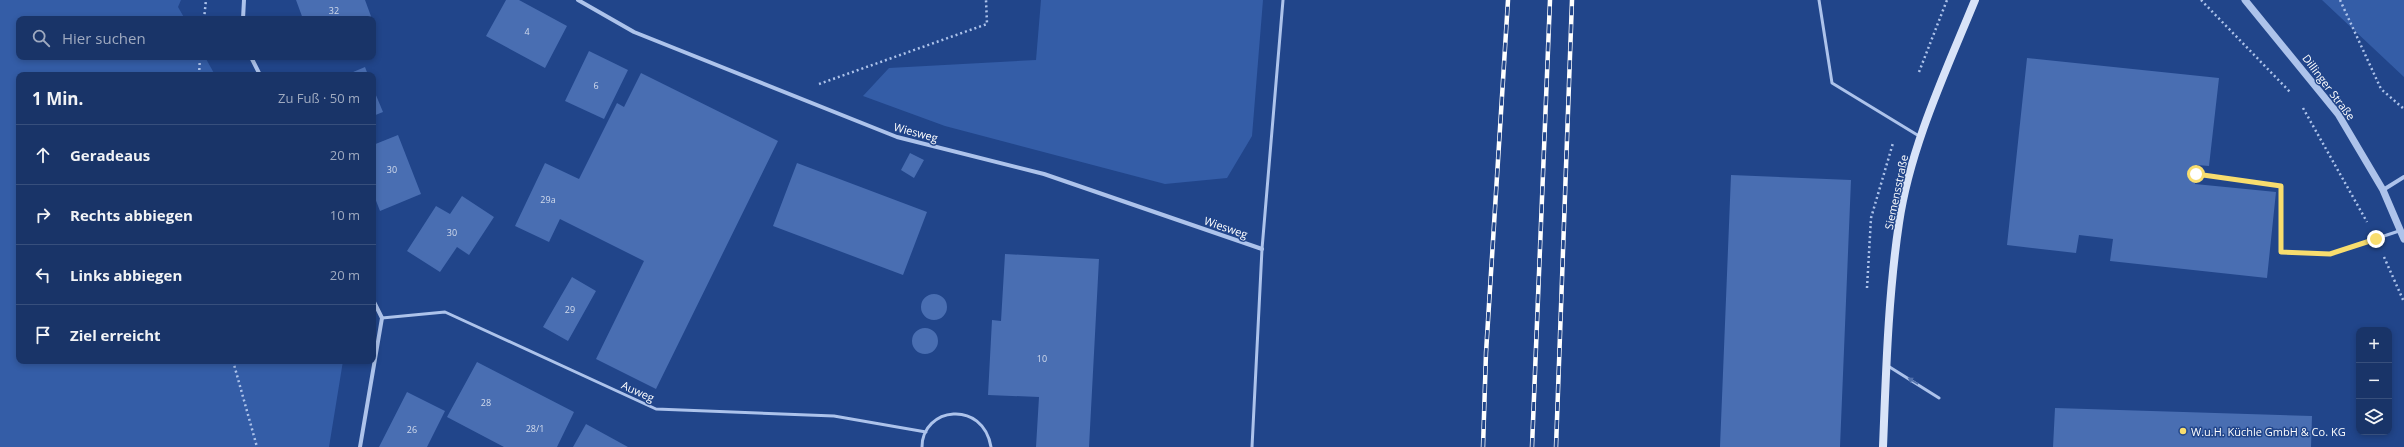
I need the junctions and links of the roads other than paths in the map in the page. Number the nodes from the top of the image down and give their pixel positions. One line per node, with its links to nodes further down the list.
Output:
1 (244, 0): 7 (street)
2 (578, 0): 15 (street, Wiesweg)
3 (1283, 0): 15 (lane)
4 (1819, 0): 10 (lane)
5 (1975, 0): 10 (main road, Siemensstraße)
6 (2245, 0): 12 (street, Dillinger Straße)
7 (243, 16)
8 (252, 60): 9 (street)
9 (258, 72)
10 (1920, 136): 21 (main road, Siemensstraße)
11 (2404, 177): 12 (street)
12 (2383, 190): 13 (street, Dillinger Straße)
13 (2401, 230): 14 (street, Dillinger Straße); 16 (lane)
14 (2404, 239)
15 (1262, 249): 27 (lane)
16 (2281, 252)
17 (376, 306): 18 (street)
18 (382, 318): 19 (street); 23 (lane, Auweg)
19 (376, 353)
20 (374, 364): 24 (street)
21 (1886, 365): 22 (lane, one-way to 21); 28 (main road, Siemensstraße)
22 (1939, 398)
23 (926, 432): 25 (lane); 26 (lane)
24 (360, 447)
25 (922, 447)
26 (991, 447)
27 (1252, 447)
28 (1883, 447)

